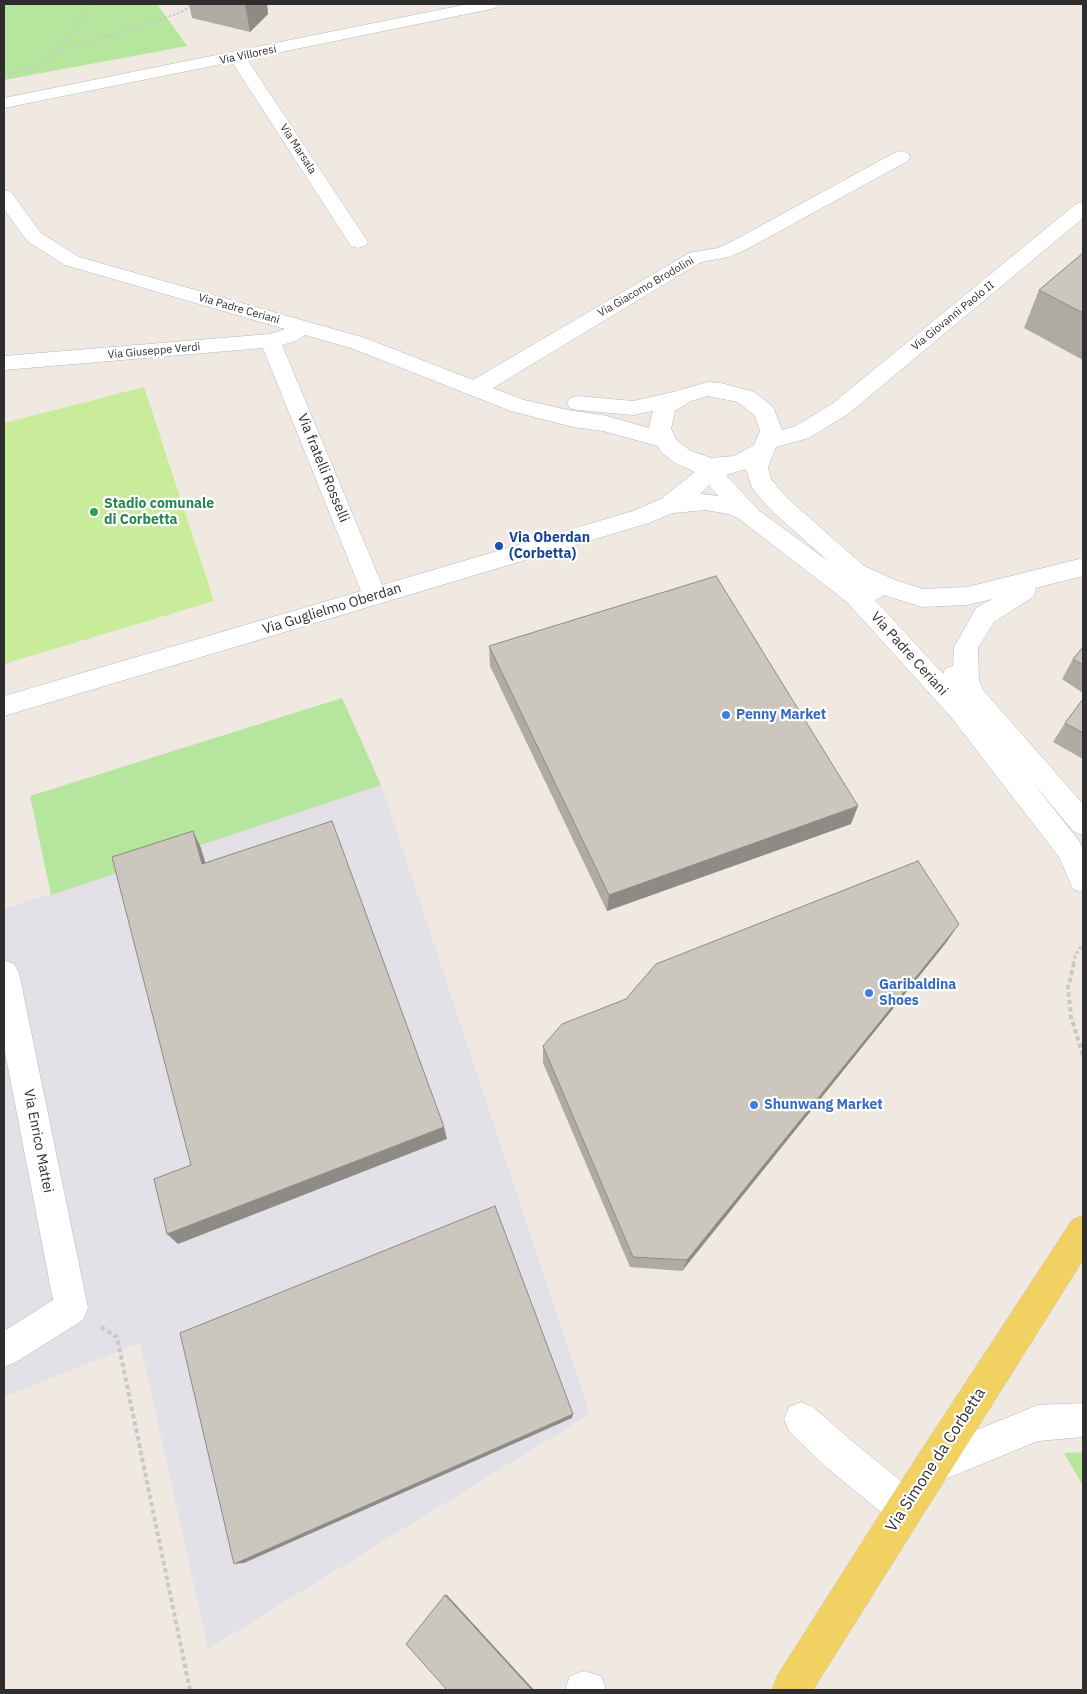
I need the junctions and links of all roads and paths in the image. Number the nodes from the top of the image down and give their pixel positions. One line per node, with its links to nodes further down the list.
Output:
1 (90, 4): 4 (path)
2 (193, 4): 4 (path)
3 (491, 4): 5 (street, Via Villoresi)
4 (57, 52): 6 (path)
5 (237, 57): 7 (street, Via Villoresi); 11 (street, Via Marsala)
6 (4, 75)
7 (4, 103)
8 (901, 157): 15 (street, Via Giacomo Brodolini)
9 (4, 196): 12 (street, Via Padre Ceriani)
10 (1083, 208): 18 (street, Via Giovanni Paolo II)
11 (358, 242)
12 (300, 327): 13 (street, Via Giuseppe Verdi); 15 (street, Via Padre Ceriani)
13 (270, 341): 14 (street, Via Giuseppe Verdi); 27 (street, Via fratelli Rosselli)
14 (4, 364)
15 (485, 391): 16 (street, Via Padre Ceriani); 19 (street, Via Padre Ceriani)
16 (676, 399): 17 (street); 19 (street)
17 (765, 412): 18 (street); 20 (street)
18 (820, 421): 20 (street, Via Giovanni Paolo II)
19 (664, 440): 21 (street)
20 (766, 445): 21 (street); 25 (street, Via Padre Ceriani)
21 (704, 465): 22 (street, Via Guglielmo Oberdan); 22 (street); 23 (street, Via Padre Ceriani)
22 (664, 507): 23 (street, Via Guglielmo Oberdan); 27 (street, Via Guglielmo Oberdan)
23 (744, 511): 31 (street, Via Padre Ceriani)
24 (1083, 567): 26 (street)
25 (855, 572): 26 (street); 28 (street, Via Padre Ceriani)
26 (1049, 576): 28 (street)
27 (375, 596): 29 (street, Via Guglielmo Oberdan)
28 (972, 695): 30 (street, Via Padre Ceriani)
29 (4, 706)
30 (1083, 823)
31 (1083, 880)
32 (1083, 944): 34 (path)
33 (4, 973): 36 (street, Via Enrico Mattei)
34 (1083, 1055)
35 (1083, 1231): 40 (main road, Via Simone da Corbetta)
36 (71, 1308): 37 (street); 42 (path)
37 (4, 1350)
38 (801, 1419): 41 (street)
39 (1083, 1420): 40 (street)
40 (931, 1467): 41 (main road, Via Simone da Corbetta)
41 (905, 1508): 43 (main road, Via Simone da Corbetta)
42 (190, 1690)
43 (791, 1690)

